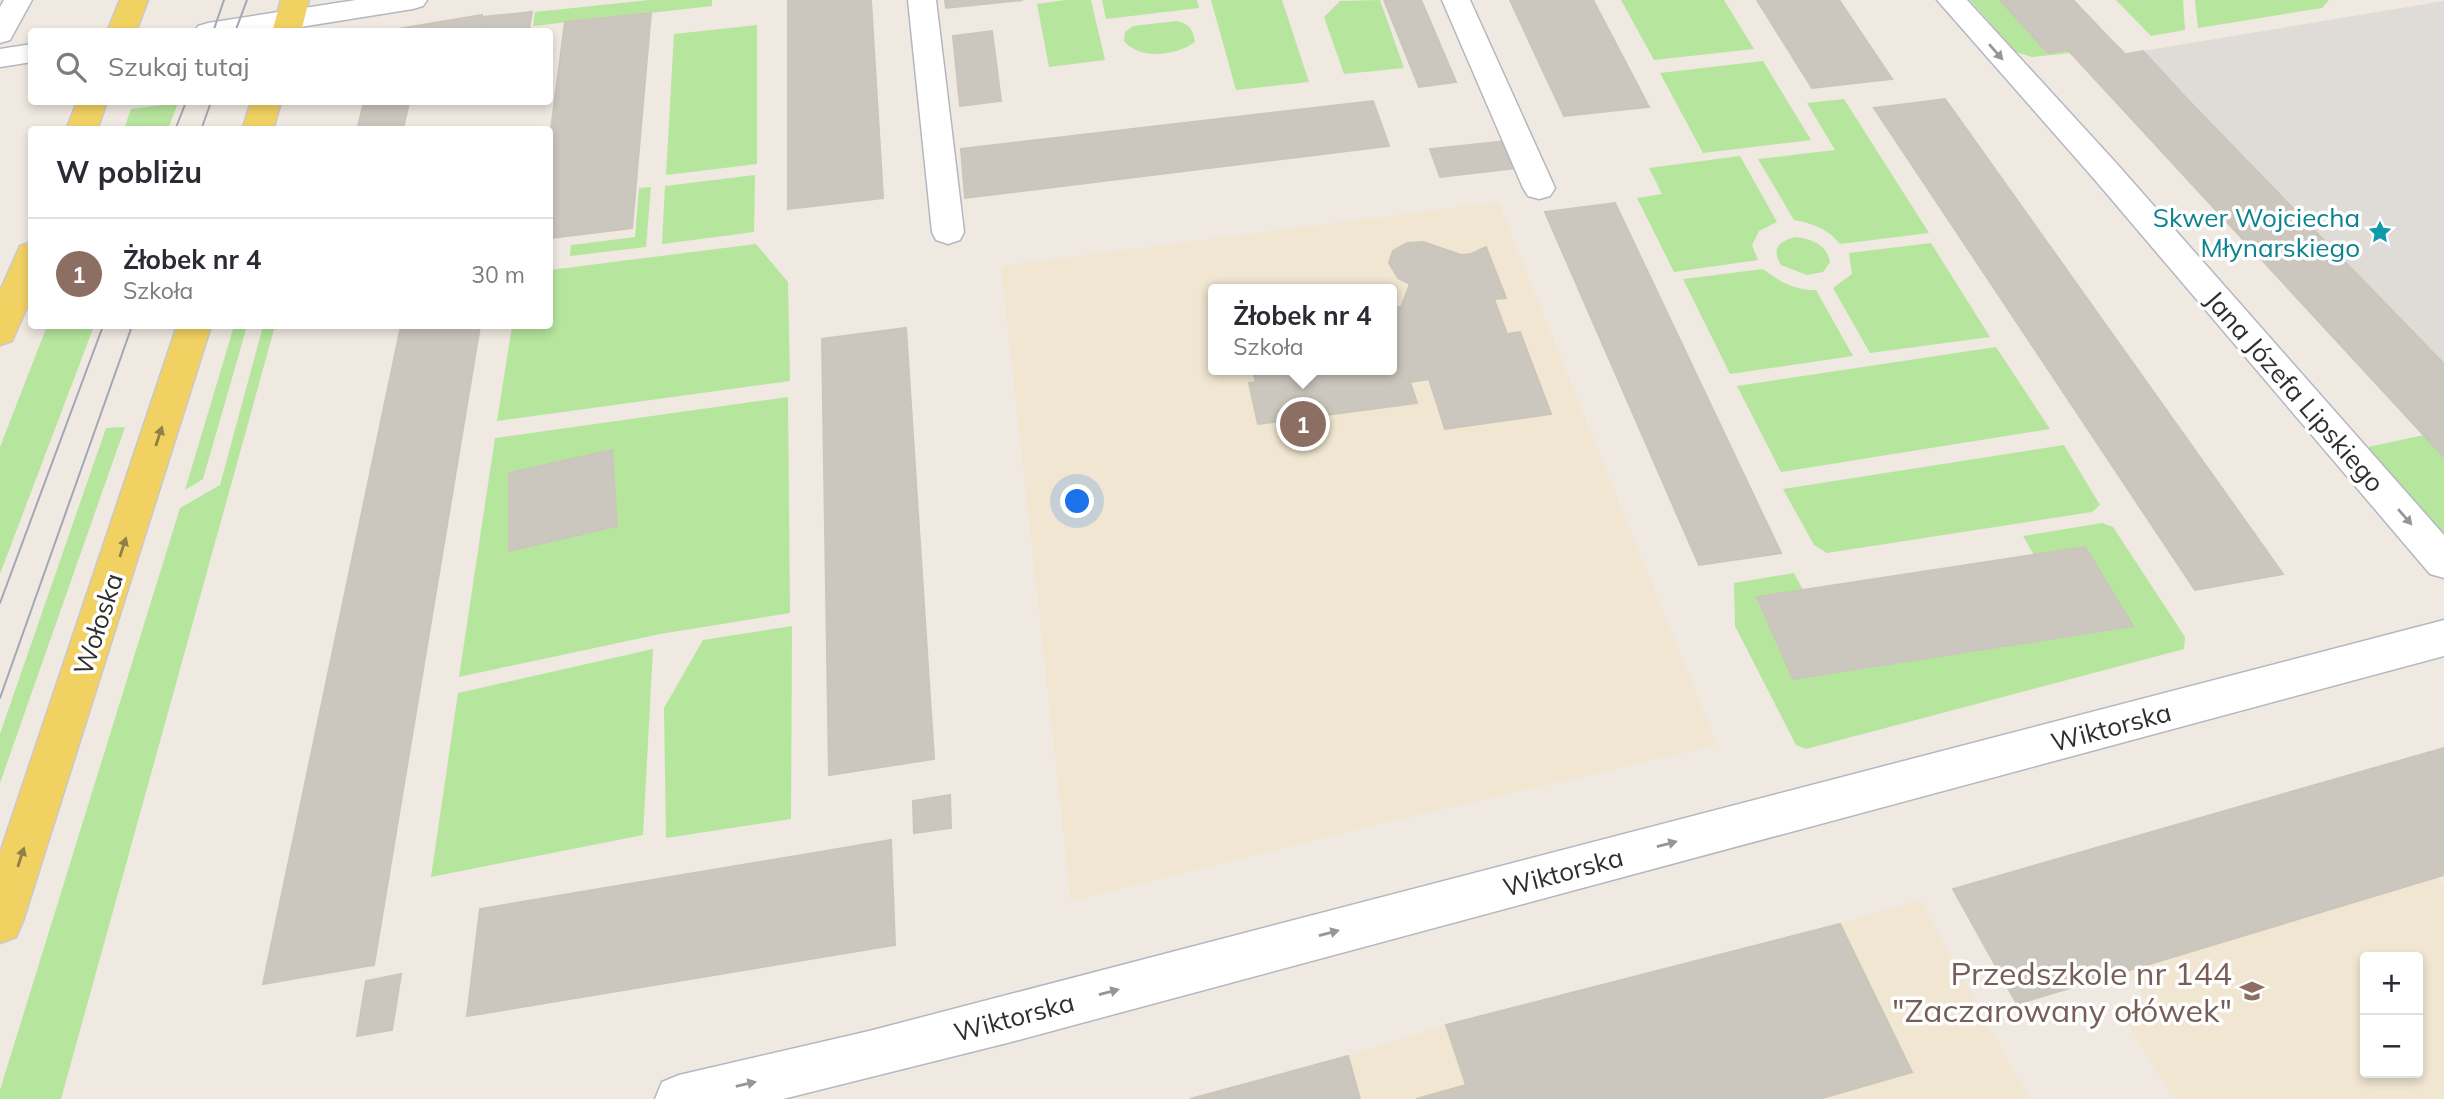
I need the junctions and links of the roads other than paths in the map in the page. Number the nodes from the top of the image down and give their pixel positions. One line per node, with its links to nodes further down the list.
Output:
1 (18, 0): 10 (street)
2 (134, 0): 8 (main road)
3 (413, 0): 7 (street)
4 (922, 0): 18 (street)
5 (1456, 0): 17 (street)
6 (1951, 0): 22 (street, Jana Józefa Lipskiego, one-way to 22)
7 (290, 17): 9 (street)
8 (123, 28)
9 (230, 28)
10 (0, 34)
11 (28, 53): 12 (street)
12 (0, 58)
13 (92, 105): 15 (main road)
14 (265, 105): 16 (main road)
15 (83, 126)
16 (258, 126)
17 (1539, 188)
18 (948, 232)
19 (28, 264): 21 (main road)
20 (193, 329): 24 (main road, Wołoska, one-way to 20)
21 (0, 332)
22 (2444, 562)
23 (2444, 638): 25 (street, Wiktorska, one-way to 23)
24 (0, 921)
25 (680, 1099)

